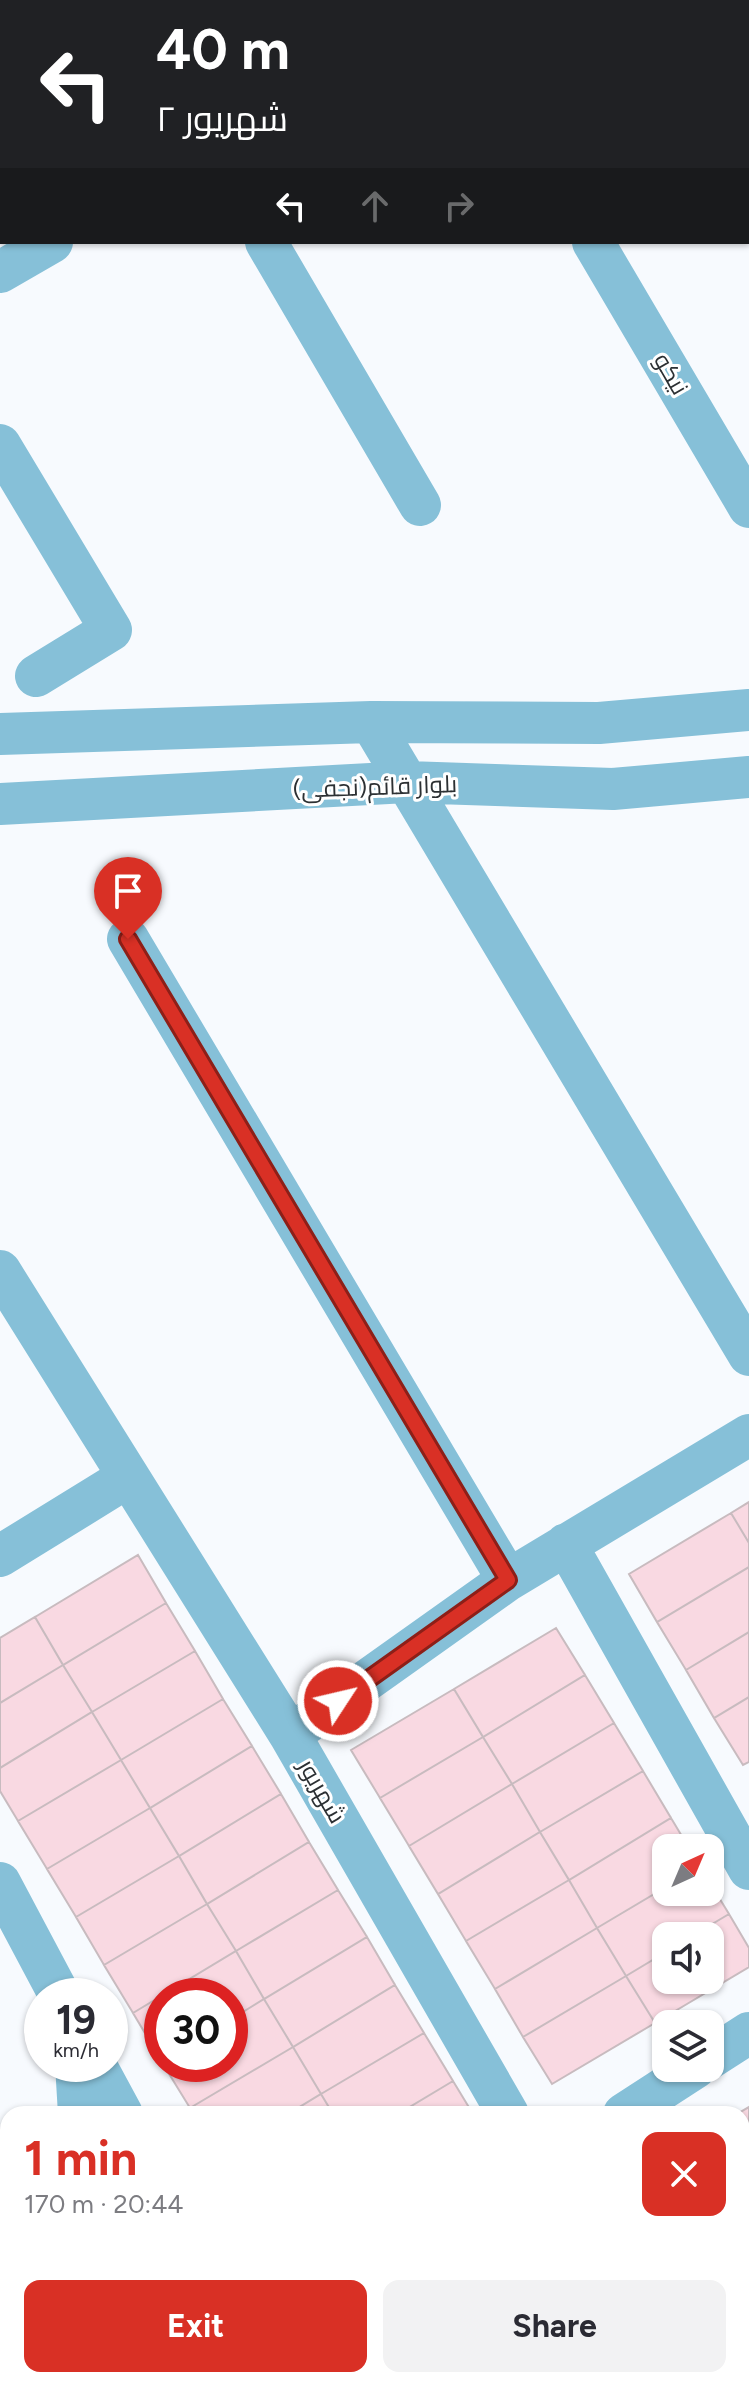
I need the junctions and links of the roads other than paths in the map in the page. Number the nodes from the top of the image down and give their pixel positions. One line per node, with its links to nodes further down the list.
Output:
1 (49, 244): 4 (street)
2 (267, 244): 6 (street)
3 (594, 244): 7 (street, نیکو)
4 (0, 272)
5 (0, 445): 8 (street)
6 (420, 505)
7 (749, 507)
8 (36, 676)
9 (749, 710): 10 (street)
10 (371, 722): 11 (street); 13 (street)
11 (0, 734)
12 (749, 777): 13 (street, بلوار قائم(نجفی))
13 (407, 782): 14 (street, بلوار قائم(نجفی)); 17 (street)
14 (0, 804)
15 (128, 939): 22 (street)
16 (0, 1271): 19 (street)
17 (749, 1355)
18 (749, 1435): 20 (street, شهریور)
19 (128, 1477): 21 (street); 23 (street)
20 (566, 1544): 22 (street, شهریور); 24 (street)
21 (0, 1556)
22 (508, 1580): 23 (street, شهریور)
23 (290, 1735): 34 (street, شهریور)
24 (749, 1869)
25 (0, 1883): 26 (street)
26 (50, 1978)
27 (749, 2033): 28 (street)
28 (724, 2049)
29 (77, 2082): 32 (street)
30 (105, 2082): 33 (street)
31 (673, 2082): 35 (street)
32 (79, 2106)
33 (118, 2106)
34 (503, 2106)
35 (636, 2106)

